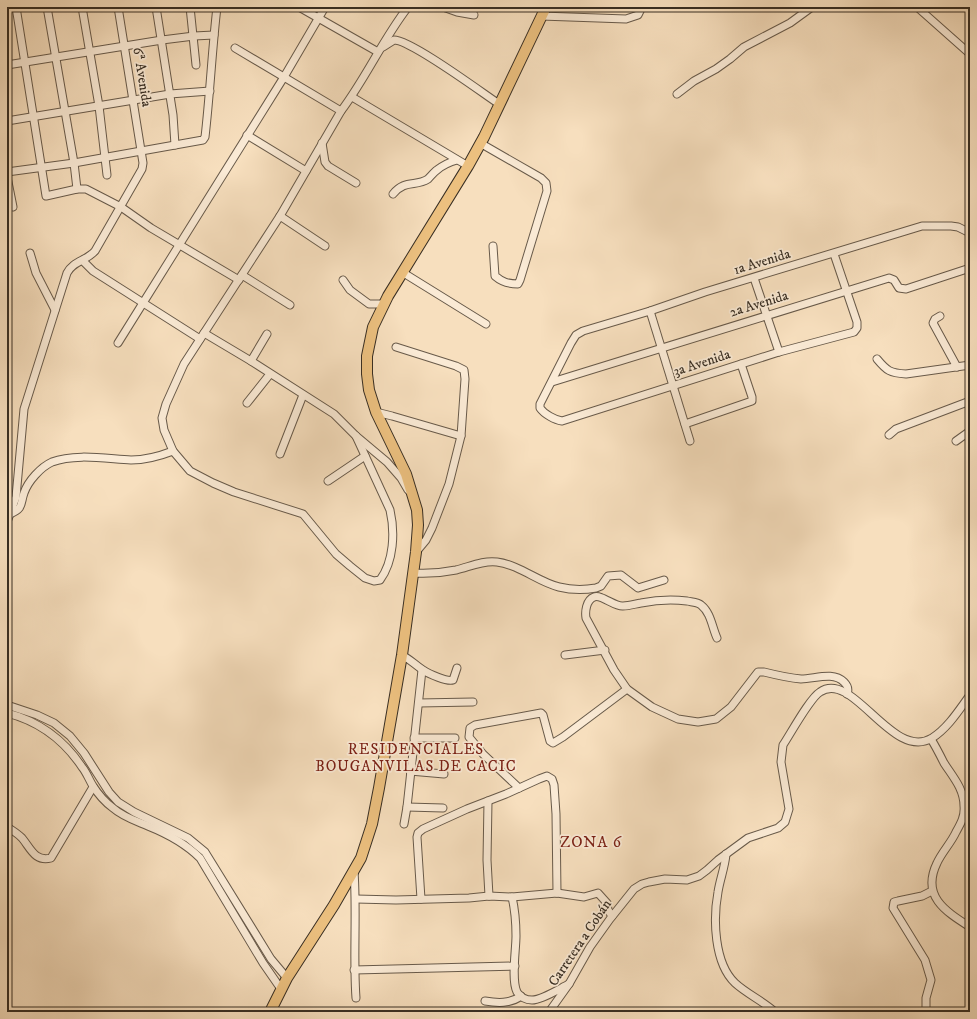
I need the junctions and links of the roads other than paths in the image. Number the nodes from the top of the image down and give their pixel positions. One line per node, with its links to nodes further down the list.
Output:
1 (13, 7): 16 (street)
2 (16, 7): 29 (street)
3 (47, 7): 28 (street)
4 (82, 7): 26 (street)
5 (118, 7): 23 (street, 6ª Avenida)
6 (156, 7): 22 (street)
7 (190, 7): 21 (street)
8 (217, 7): 20 (street)
9 (299, 7): 19 (street)
10 (325, 7): 19 (street)
11 (408, 7): 25 (street)
12 (443, 7): 18 (street)
13 (642, 7): 17 (street)
14 (812, 7): 35 (street)
15 (917, 7): 27 (street)
16 (7, 8)
17 (544, 12): 38 (highway)
18 (474, 15)
19 (318, 18): 25 (street); 32 (street)
20 (214, 35): 21 (street); 33 (street)
21 (194, 36): 22 (street); 31 (street)
22 (162, 40): 23 (street); 34 (street)
23 (125, 46): 26 (street); 37 (street, 6ª Avenida)
24 (235, 48): 32 (street)
25 (380, 50): 36 (street); 38 (street)
26 (90, 52): 28 (street); 39 (street)
27 (970, 54)
28 (56, 57): 29 (street); 41 (street)
29 (24, 62): 30 (street); 42 (street)
30 (7, 65)
31 (196, 65)
32 (284, 77): 40 (street); 44 (street)
33 (210, 91): 34 (street); 47 (street)
34 (170, 94): 37 (street); 47 (street)
35 (677, 94)
36 (352, 97): 40 (street); 50 (street)
37 (133, 100): 39 (street); 48 (street, 6ª Avenida)
38 (499, 104): 46 (highway)
39 (99, 106): 41 (street); 49 (street)
40 (341, 111): 45 (street)
41 (66, 112): 42 (street); 51 (street)
42 (33, 117): 43 (street); 53 (street)
43 (7, 121)
44 (247, 134): 54 (street); 65 (street)
45 (322, 143): 54 (street); 58 (street)
46 (480, 143): 52 (highway); 67 (street)
47 (175, 146): 48 (street)
48 (140, 151): 49 (street); 62 (street, 6ª Avenida)
49 (106, 156): 51 (street); 56 (street)
50 (457, 160): 52 (street); 60 (street)
51 (74, 162): 53 (street); 59 (street)
52 (468, 166): 72 (highway)
53 (41, 167): 55 (street); 59 (street)
54 (306, 171): 63 (street)
55 (7, 172)
56 (107, 175)
57 (7, 177): 61 (street)
58 (356, 183)
59 (77, 189): 62 (street)
60 (393, 194)
61 (13, 207)
62 (121, 207): 65 (street); 70 (street, 6ª Avenida)
63 (280, 216): 66 (street); 73 (street)
64 (970, 233): 69 (street, 1a Avenida)
65 (179, 244): 73 (street); 77 (street)
66 (325, 246)
67 (493, 246)
68 (30, 253): 80 (street)
69 (834, 254): 74 (street, 1a Avenida); 76 (street)
70 (83, 261): 77 (street); 80 (street, 6ª Avenida)
71 (970, 268): 76 (street, 2a Avenida)
72 (402, 272): 78 (highway); 84 (street)
73 (241, 277): 79 (street); 86 (street)
74 (754, 278): 81 (street, 1a Avenida); 82 (street)
75 (343, 280): 78 (street)
76 (847, 291): 82 (street, 2a Avenida); 90 (street, 3a Avenida)
77 (143, 303): 86 (street); 87 (street)
78 (383, 304): 102 (highway)
79 (290, 306)
80 (55, 310): 115 (street, 6ª Avenida)
81 (650, 312): 89 (street); 97 (street, 1a Avenida)
82 (766, 315): 89 (street, 2a Avenida); 90 (street)
83 (940, 316): 95 (street)
84 (486, 324)
85 (267, 334): 92 (street)
86 (202, 336): 92 (street); 110 (street)
87 (118, 344)
88 (396, 347): 107 (street)
89 (661, 349): 97 (street, 2a Avenida); 98 (street)
90 (779, 352): 93 (street, 3a Avenida)
91 (877, 359): 95 (street)
92 (251, 361): 96 (street)
93 (742, 364): 98 (street, 3a Avenida); 103 (street)
94 (970, 365): 95 (street)
95 (957, 367)
96 (270, 374): 99 (street); 101 (street)
97 (552, 382): 98 (street, 3a Avenida)
98 (674, 386): 103 (street)
99 (303, 395): 106 (street); 111 (street)
100 (970, 401): 105 (street)
101 (247, 403)
102 (376, 412): 107 (street); 114 (highway)
103 (685, 424): 108 (street)
104 (970, 431): 109 (street)
105 (889, 434)
106 (356, 436): 112 (street); 114 (street)
107 (461, 436): 117 (street)
108 (690, 441)
109 (956, 441)
110 (173, 451): 112 (street); 115 (street)
111 (280, 454)
112 (365, 456): 113 (street)
113 (328, 481)
114 (413, 498): 117 (highway)
115 (10, 514): 116 (street, 6ª Avenida)
116 (7, 522)
117 (416, 552): 118 (highway)
118 (413, 573): 119 (street); 122 (highway)
119 (664, 580)
120 (717, 638): 121 (street)
121 (605, 650): 123 (street); 126 (street)
122 (402, 655): 125 (street); 148 (highway)
123 (565, 655)
124 (457, 668): 125 (street)
125 (422, 670): 130 (street)
126 (627, 688): 127 (street); 139 (street)
127 (847, 694): 135 (street, Carretera a Cobán); 147 (street, Carretera a Cobán)
128 (970, 695): 135 (street)
129 (473, 702): 130 (street)
130 (419, 703): 133 (street)
131 (7, 705): 159 (street)
132 (7, 713): 138 (street)
133 (414, 738): 134 (street); 136 (street)
134 (455, 738)
135 (931, 739): 149 (street)
136 (410, 772): 137 (street); 143 (street)
137 (444, 774)
138 (93, 787): 140 (street); 142 (street)
139 (519, 788): 141 (street); 150 (street)
140 (102, 798): 142 (street); 161 (street)
141 (488, 801): 151 (street); 154 (street)
142 (85, 802): 146 (street)
143 (407, 807): 144 (street); 145 (street)
144 (443, 808)
145 (404, 824)
146 (7, 827)
147 (726, 854): 155 (street, Carretera a Cobán); 167 (street)
148 (354, 871): 153 (street); 159 (highway)
149 (932, 891): 156 (street); 168 (street)
150 (557, 893): 152 (street); 155 (street)
151 (489, 896): 152 (street); 154 (street)
152 (512, 897): 157 (street)
153 (356, 899): 154 (street); 158 (street)
154 (421, 899)
155 (612, 916): 160 (street, Carretera a Cobán)
156 (970, 927)
157 (515, 966): 158 (street); 162 (street)
158 (354, 970): 163 (street)
159 (287, 978): 161 (highway)
160 (569, 984): 162 (street); 166 (street, Carretera a Cobán)
161 (281, 989): 165 (highway)
162 (521, 996): 164 (street)
163 (356, 998)
164 (484, 1001)
165 (270, 1012)
166 (548, 1012)
167 (775, 1012)
168 (926, 1012)

